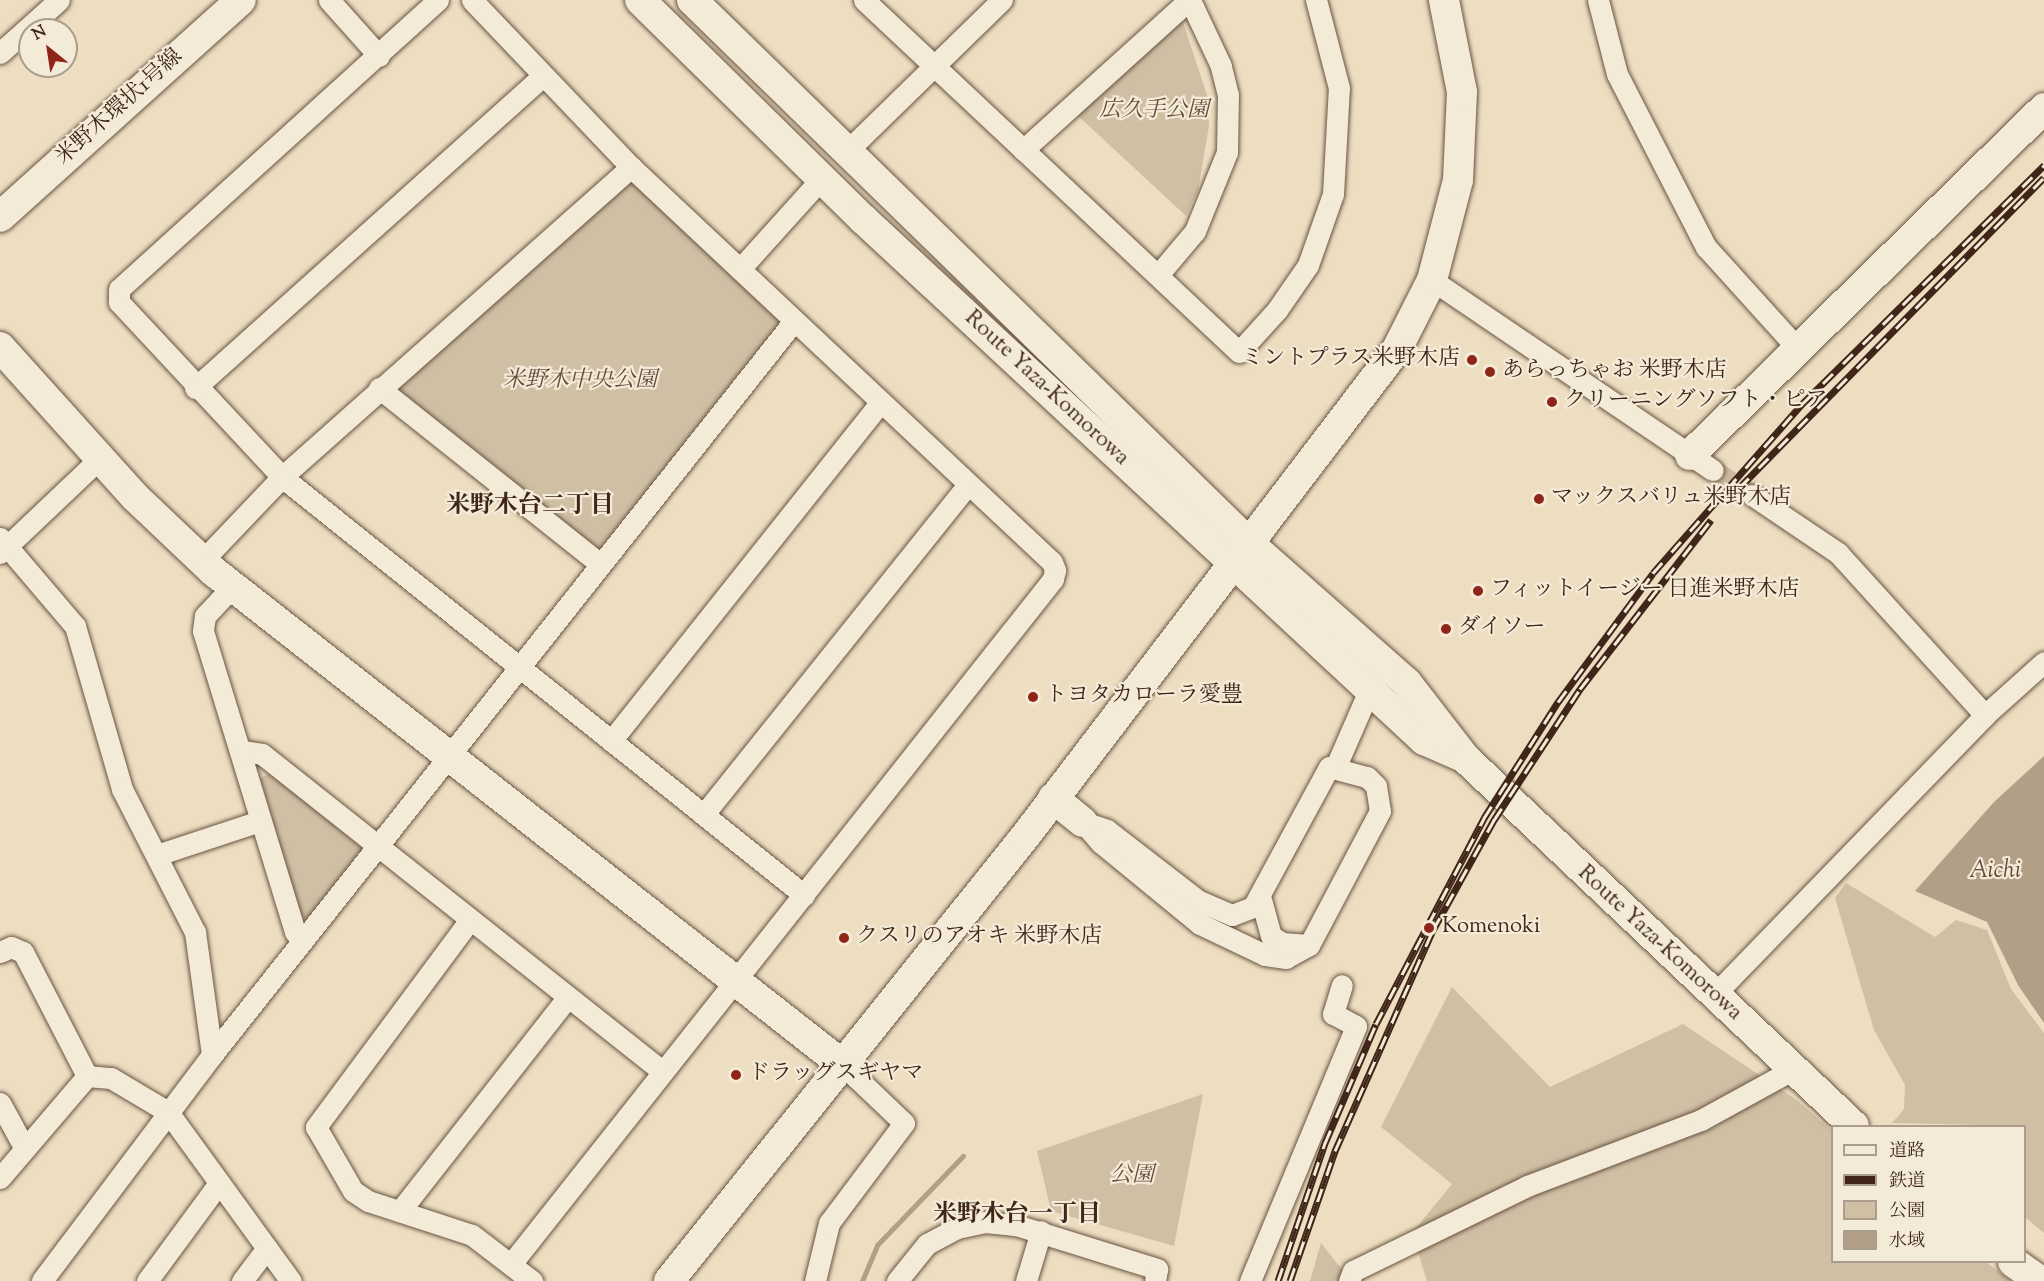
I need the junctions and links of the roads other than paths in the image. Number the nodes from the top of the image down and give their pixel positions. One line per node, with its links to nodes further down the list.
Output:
1 (59, 0): 14 (street)
2 (241, 0): 23 (street, 米野木環状1号線)
3 (329, 0): 15 (street)
4 (438, 0): 15 (street)
5 (472, 0): 17 (street)
6 (640, 0): 22 (street, Route Yaza-Komorowa)
7 (692, 0): 20 (street, Route Yaza-Komorowa)
8 (864, 0): 16 (street)
9 (1002, 0): 16 (street)
10 (1189, 0): 19 (street); 25 (street)
11 (1316, 0): 25 (street)
12 (1444, 0): 26 (street)
13 (1598, 0): 29 (street)
14 (0, 53)
15 (379, 56): 30 (street)
16 (930, 64): 19 (street); 20 (street)
17 (543, 76): 21 (street); 30 (street)
18 (2044, 108): 29 (street)
19 (1023, 150): 25 (street)
20 (846, 152): 39 (street, Route Yaza-Komorowa)
21 (631, 167): 24 (street); 31 (street)
22 (821, 179): 24 (street); 39 (street, Route Yaza-Komorowa)
23 (0, 217)
24 (740, 269): 27 (street)
25 (1158, 275)
26 (1432, 280): 34 (street); 39 (street)
27 (794, 321): 32 (street); 41 (street)
28 (0, 347): 33 (street)
29 (1799, 350): 34 (street)
30 (195, 388): 35 (street)
31 (379, 388): 35 (street); 41 (street)
32 (880, 403): 36 (street); 47 (street)
33 (100, 458): 38 (street); 40 (street)
34 (1701, 463)
35 (282, 477): 40 (street); 44 (street)
36 (966, 487): 53 (street); 58 (street)
37 (1752, 495): 46 (street)
38 (2, 545): 57 (street)
39 (1244, 554): 45 (street, Route Yaza-Komorowa); 50 (street, Route Yaza-Komorowa); 52 (street)
40 (202, 561): 42 (street)
41 (600, 564): 44 (street)
42 (232, 587): 48 (street); 49 (street)
43 (2044, 662): 46 (street)
44 (522, 664): 47 (street); 49 (street)
45 (1370, 688): 50 (street, Route Yaza-Komorowa); 51 (street)
46 (1985, 715): 66 (street)
47 (611, 741): 53 (street)
48 (244, 751): 54 (street); 56 (street)
49 (449, 754): 56 (street); 64 (street)
50 (1466, 759): 66 (street, Route Yaza-Komorowa)
51 (1336, 766): 59 (street); 62 (street)
52 (1053, 798): 55 (street); 69 (street)
53 (705, 814): 58 (street)
54 (260, 821): 57 (street); 61 (street)
55 (1083, 822): 59 (street); 62 (street)
56 (379, 845): 60 (street); 61 (street)
57 (157, 855): 68 (street)
58 (804, 895): 64 (street)
59 (1260, 896): 62 (street)
60 (470, 921): 67 (street); 79 (street)
61 (303, 939): 68 (street)
62 (1309, 945)
63 (0, 952): 72 (street)
64 (733, 980): 69 (street); 71 (street)
65 (1342, 985): 94 (street)
66 (1713, 996): 70 (street, Route Yaza-Komorowa)
67 (567, 998): 71 (street); 79 (street)
68 (212, 1055): 74 (street)
69 (843, 1065): 89 (street); 90 (street)
70 (1792, 1070): 75 (street, Route Yaza-Komorowa); 95 (street)
71 (662, 1071): 83 (street)
72 (87, 1076): 74 (street); 76 (street)
73 (0, 1103): 76 (street)
74 (168, 1112): 78 (street); 84 (street)
75 (1853, 1125)
76 (24, 1147): 77 (street)
77 (0, 1178)
78 (219, 1182): 81 (street); 85 (street)
79 (400, 1210): 83 (street)
80 (1041, 1231): 91 (street); 92 (street); 93 (street)
81 (267, 1248): 86 (street); 87 (street)
82 (2014, 1263): 96 (street)
83 (511, 1264): 88 (street)
84 (42, 1281)
85 (147, 1281)
86 (242, 1281)
87 (291, 1281)
88 (532, 1281)
89 (669, 1281)
90 (816, 1281)
91 (897, 1281)
92 (1026, 1281)
93 (1155, 1281)
94 (1250, 1281)
95 (1349, 1281)
96 (2040, 1281)

